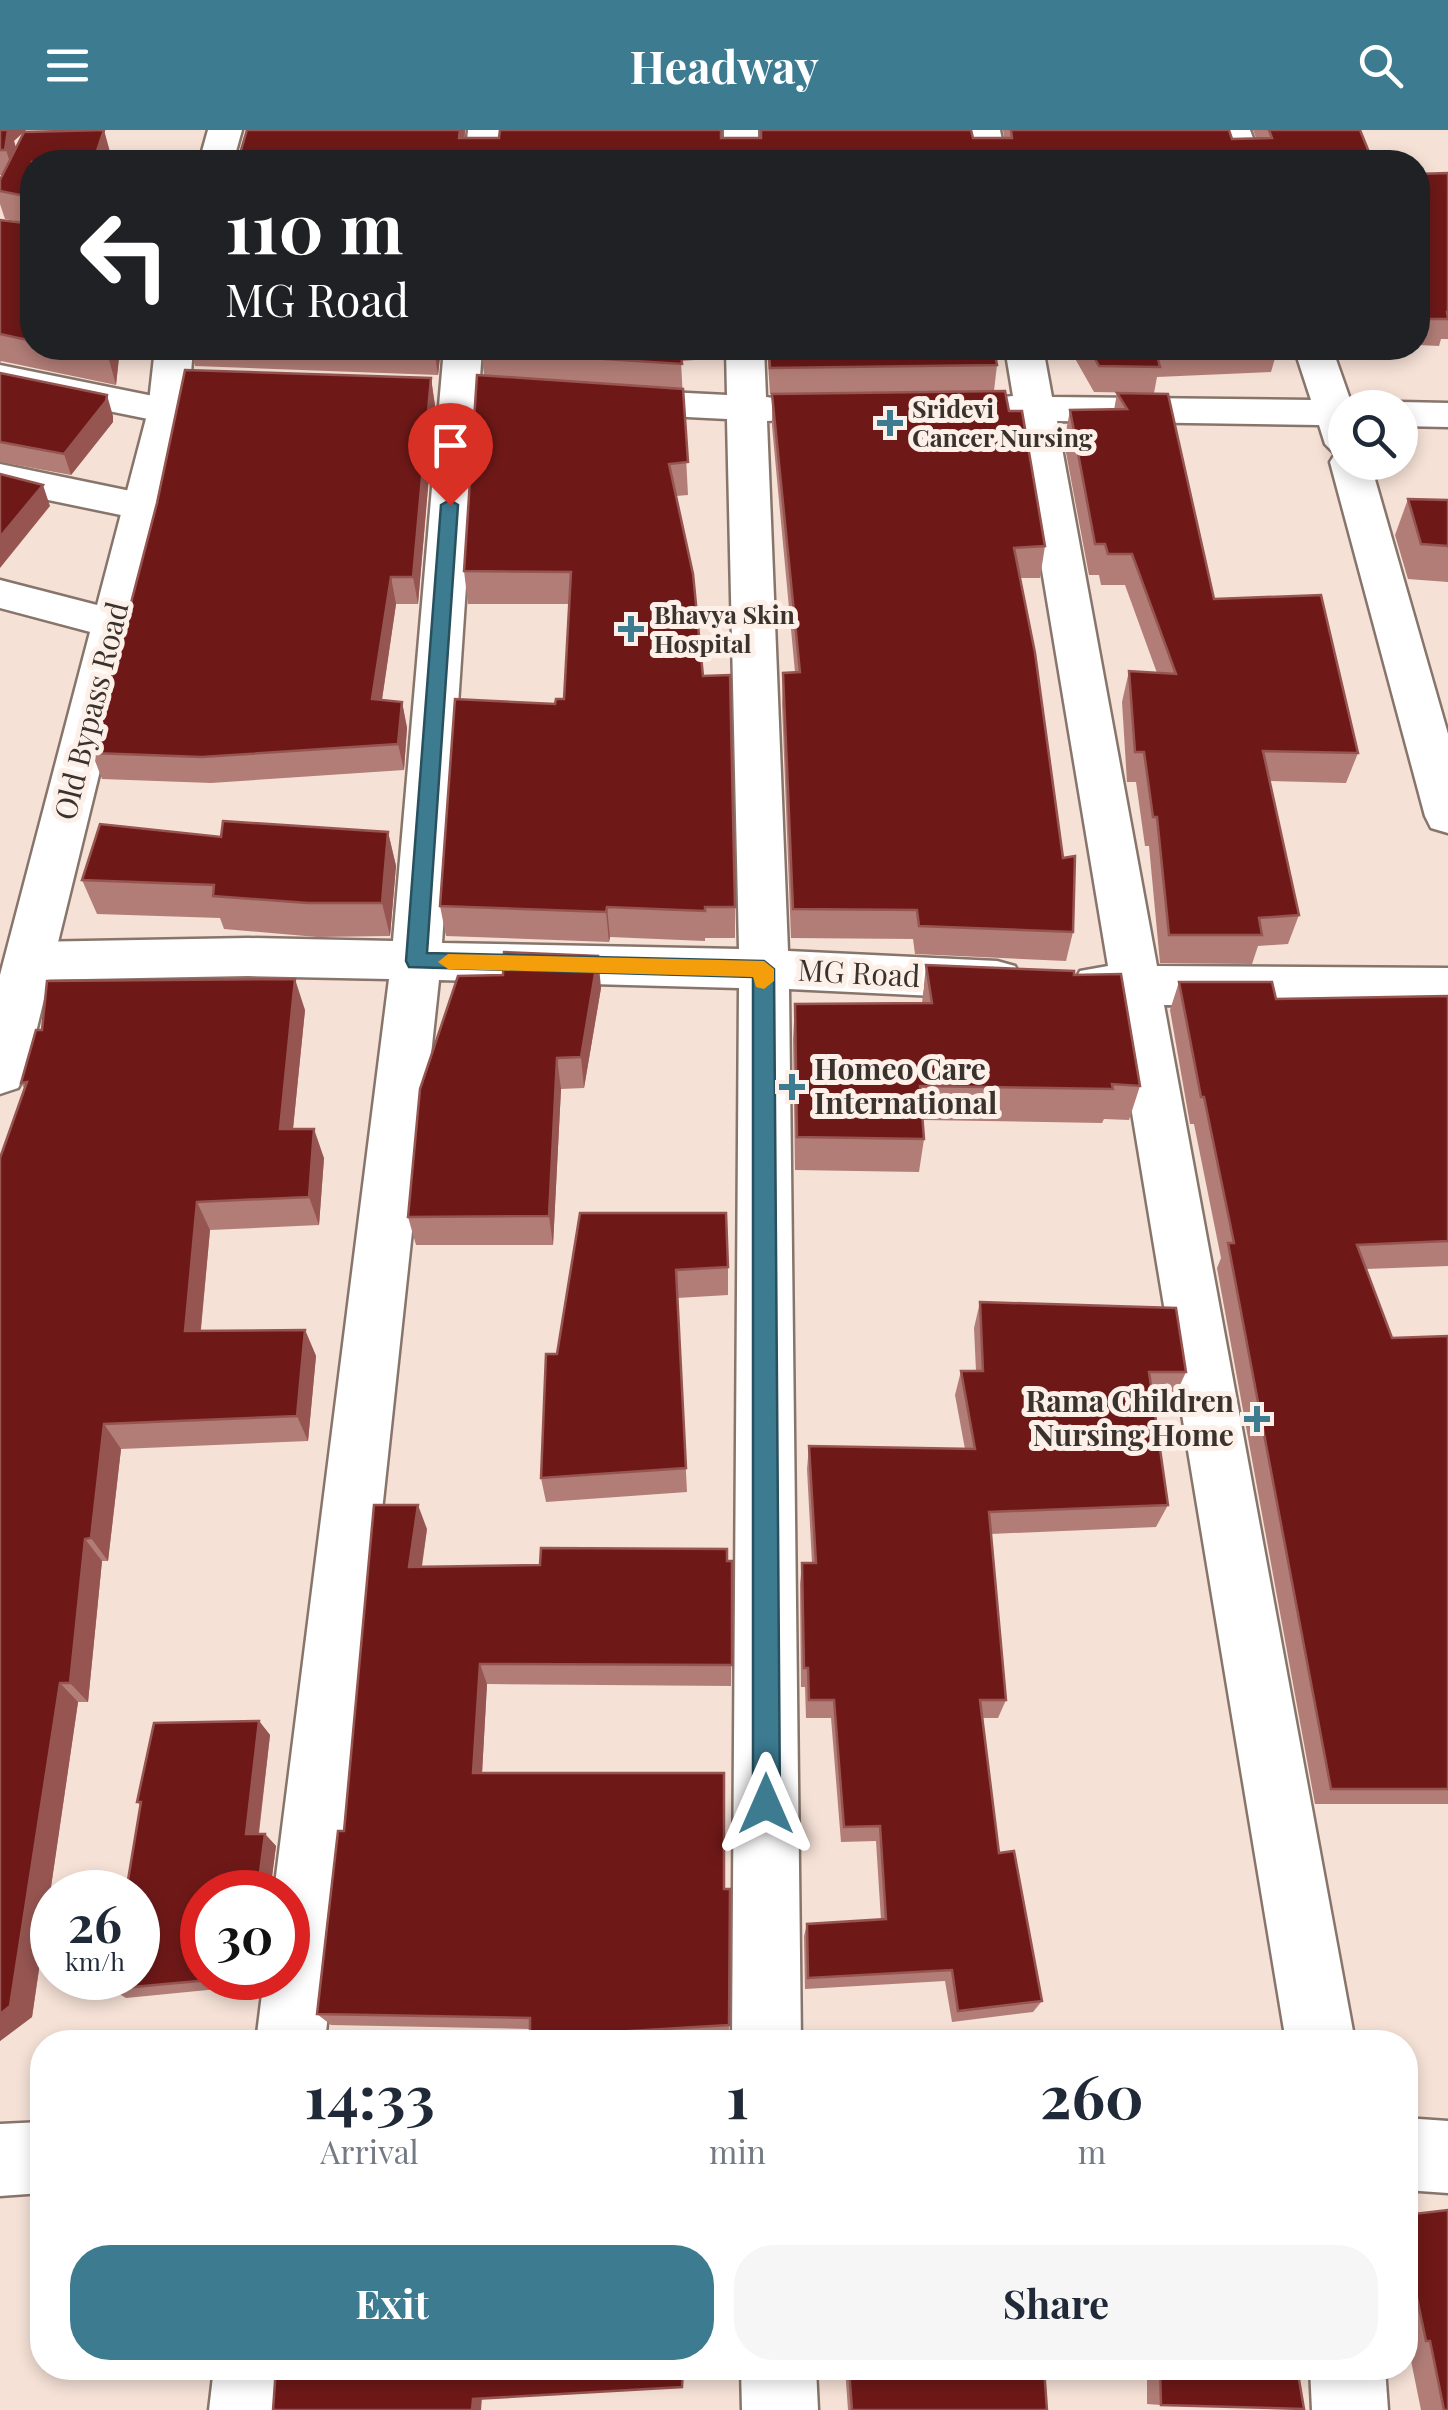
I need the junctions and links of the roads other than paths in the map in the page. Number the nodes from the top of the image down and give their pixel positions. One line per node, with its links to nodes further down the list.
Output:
1 (745, 360): 11 (street)
2 (1026, 360): 10 (street)
3 (1317, 360): 7 (street)
4 (0, 377): 5 (street)
5 (180, 380): 18 (street, Old Bypass Road)
6 (459, 381): 22 (street)
7 (1329, 390)
8 (574, 399): 11 (street)
9 (958, 408): 10 (street)
10 (1035, 408): 15 (street); 25 (street)
11 (746, 410): 12 (street); 24 (street)
12 (824, 410)
13 (1418, 414): 14 (street)
14 (1448, 415)
15 (1328, 423)
16 (0, 477): 18 (street)
17 (1355, 480): 21 (street)
18 (144, 507): 20 (street, Old Bypass Road)
19 (0, 594): 20 (street)
20 (113, 624): 23 (street, Old Bypass Road)
21 (1448, 816)
22 (416, 961): 23 (street, MG Road); 24 (street, MG Road); 28 (street)
23 (15, 967): 27 (street, Old Bypass Road)
24 (764, 969): 25 (street, MG Road); 29 (street)
25 (1133, 986): 26 (street, MG Road); 30 (street)
26 (1448, 987)
27 (0, 1073)
28 (291, 2030)
29 (767, 2030)
30 (1319, 2030)
31 (1418, 2155): 32 (street)
32 (1448, 2157)
33 (30, 2159): 34 (street)
34 (0, 2160)
35 (251, 2380): 38 (street)
36 (779, 2380): 39 (street)
37 (1349, 2380): 40 (street)
38 (247, 2410)
39 (780, 2410)
40 (1350, 2410)

